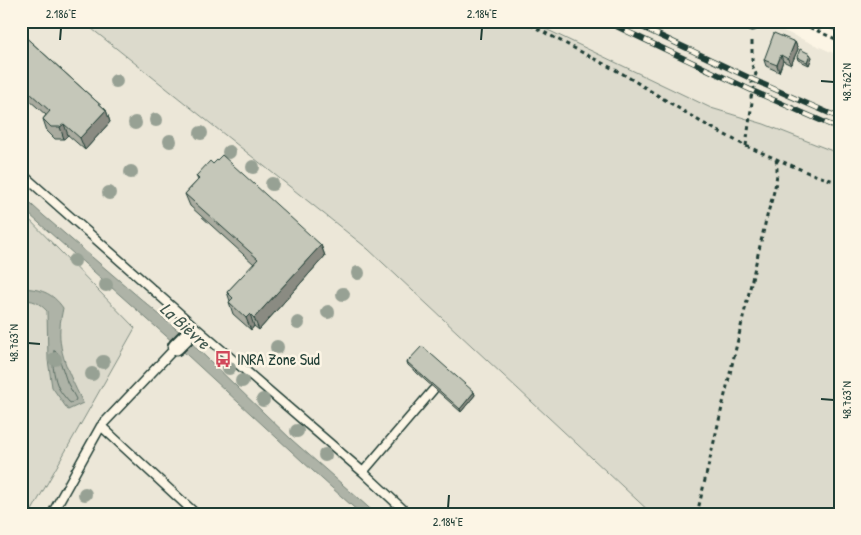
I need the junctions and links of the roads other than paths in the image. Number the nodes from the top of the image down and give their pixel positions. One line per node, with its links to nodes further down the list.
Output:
1 (21, 173): 2 (lane)
2 (191, 331): 3 (street); 6 (lane)
3 (176, 347): 5 (lane)
4 (434, 390): 6 (lane)
5 (101, 426): 7 (lane); 8 (lane)
6 (363, 472): 9 (lane)
7 (52, 514)
8 (196, 514)
9 (408, 514)

